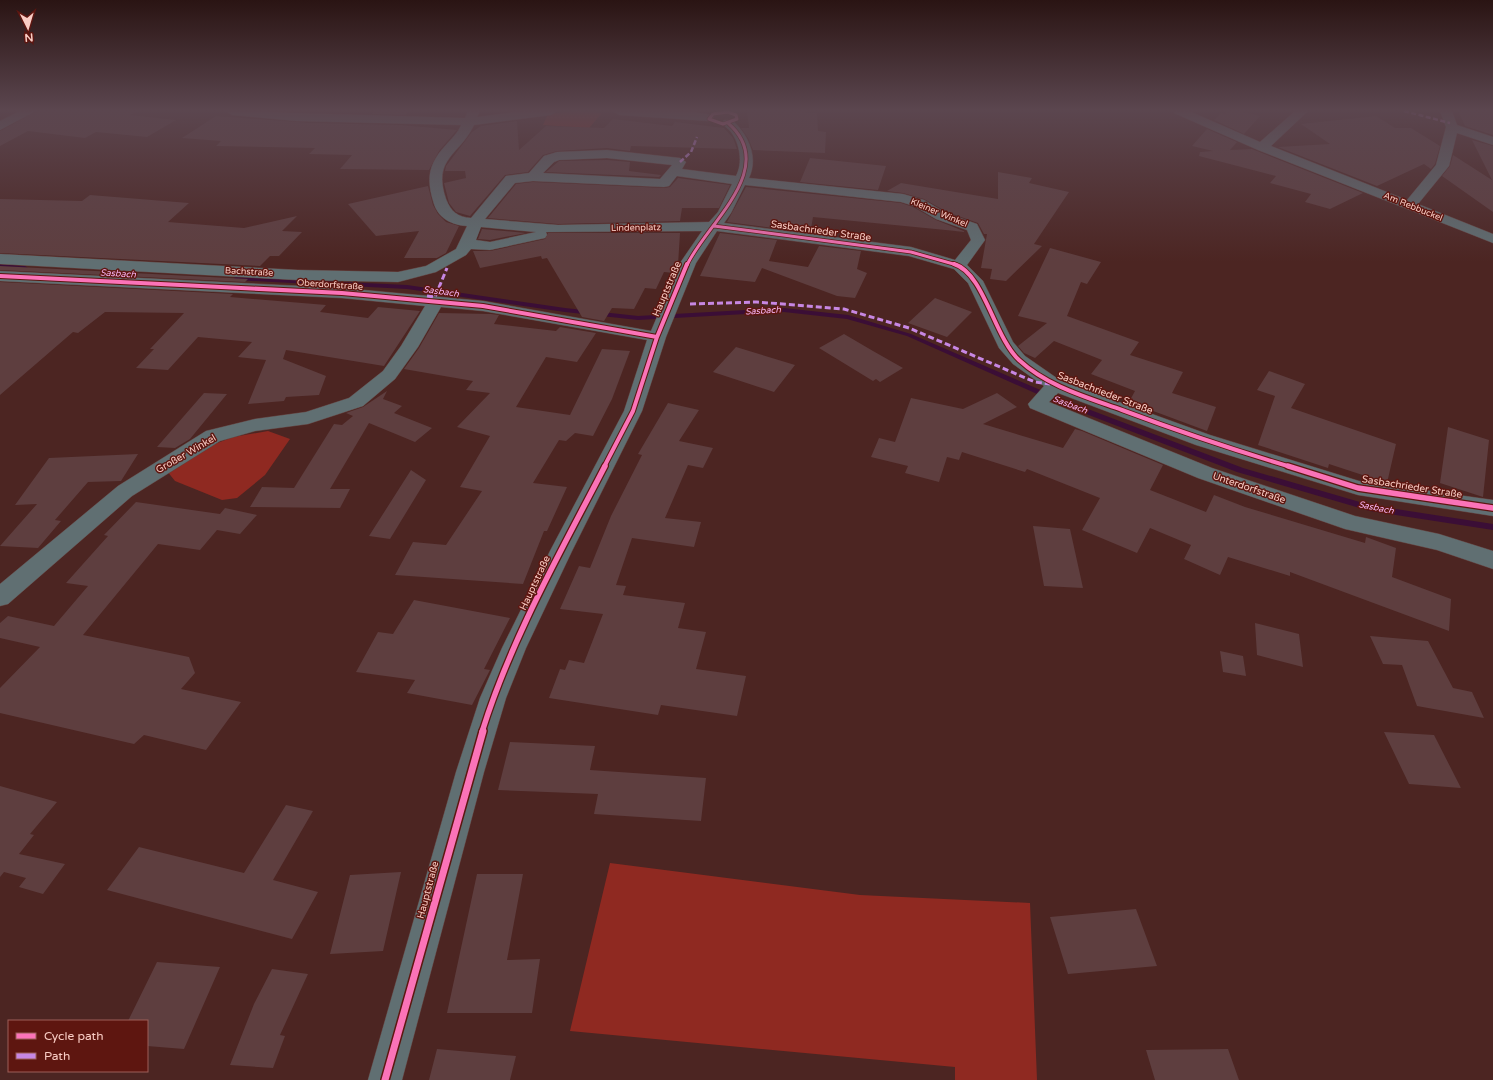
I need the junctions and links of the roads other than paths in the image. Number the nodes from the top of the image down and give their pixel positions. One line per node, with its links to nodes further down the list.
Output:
1 (440, 161): 11 (street, Lindenplatz)
2 (546, 161): 8 (street)
3 (675, 161): 7 (street)
4 (746, 161): 9 (street, Hauptstraße)
5 (1299, 161): 10 (street, Am Rebbuckel)
6 (1443, 161): 10 (street)
7 (674, 172): 8 (street); 9 (street, Kleiner Winkel)
8 (533, 177): 11 (street)
9 (741, 181): 12 (street, Hauptstraße); 17 (street, Kleiner Winkel)
10 (1410, 205): 14 (street, Am Rebbuckel)
11 (474, 224): 13 (street, Lindenplatz); 15 (street, Bachstraße)
12 (714, 226): 13 (street, Lindenplatz); 17 (street, Sasbachrieder Straße); 20 (street, Hauptstraße)
13 (558, 229): 15 (street, Lindenplatz)
14 (1493, 239)
15 (467, 244): 16 (street, Bachstraße)
16 (0, 260)
17 (959, 266): 21 (street, Sasbachrieder Straße)
18 (0, 276): 19 (street, Oberdorfstraße)
19 (435, 303): 20 (street, Oberdorfstraße); 24 (street, Großer Winkel)
20 (659, 332): 25 (street, Hauptstraße)
21 (1048, 392): 22 (street, Sasbachrieder Straße); 23 (street, Unterdorfstraße)
22 (1493, 508)
23 (1493, 560)
24 (0, 597)
25 (385, 1080)

